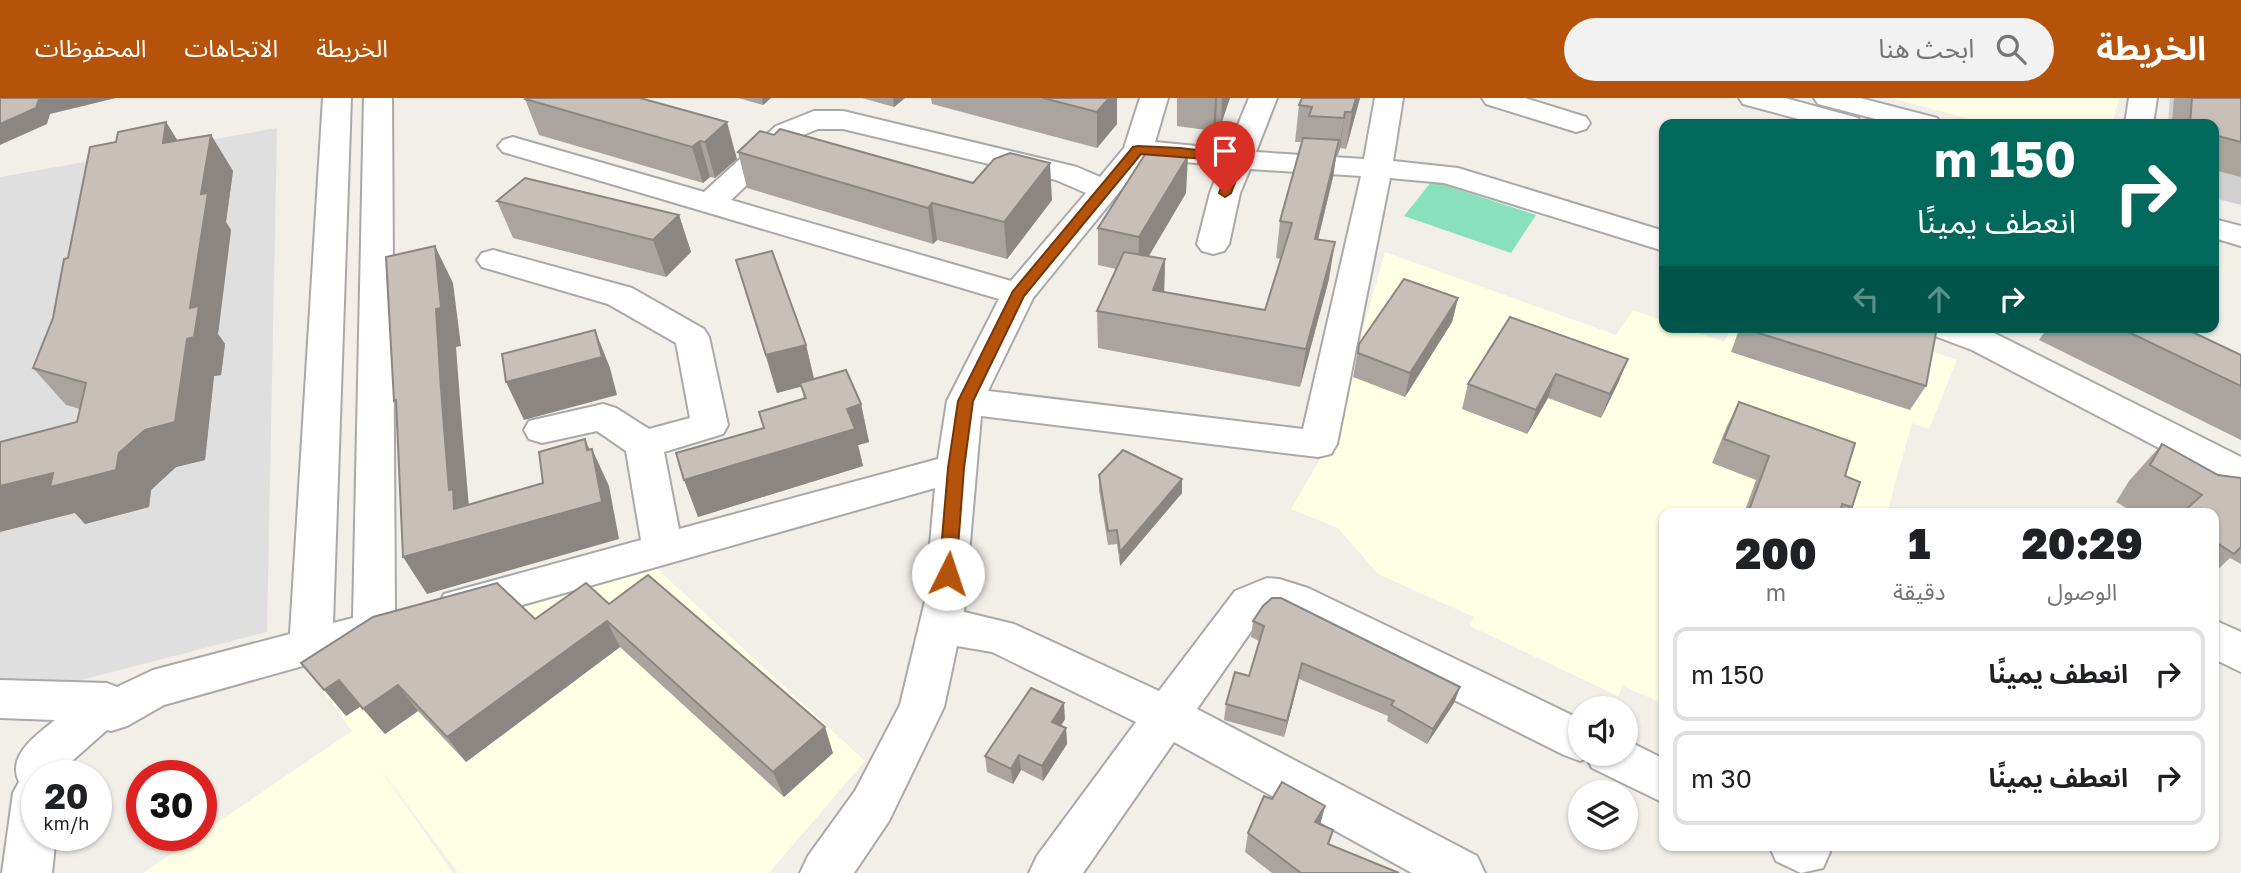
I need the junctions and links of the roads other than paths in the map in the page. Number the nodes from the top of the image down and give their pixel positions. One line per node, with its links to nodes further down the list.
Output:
1 (337, 98): 38 (street)
2 (378, 98): 36 (street)
3 (1154, 98): 15 (street)
4 (1263, 98): 16 (street)
5 (1389, 98): 17 (street)
6 (1496, 98): 13 (street)
7 (1753, 98): 10 (street)
8 (1828, 98): 11 (street)
9 (2143, 98): 12 (street)
10 (1830, 119)
11 (1907, 119)
12 (2140, 119)
13 (1576, 123)
14 (513, 146): 19 (street)
15 (1138, 150): 16 (street); 18 (street)
16 (1238, 159): 17 (street); 25 (street)
17 (1377, 170): 24 (street); 29 (street)
18 (1105, 190): 19 (street); 27 (street)
19 (709, 204): 27 (street)
20 (2219, 206): 21 (street)
21 (2241, 213)
22 (2219, 229): 23 (street)
23 (2241, 236)
24 (1659, 239)
25 (1213, 244)
26 (493, 260): 31 (street)
27 (1018, 294): 29 (street)
28 (1962, 333): 33 (street)
29 (965, 401): 32 (street)
30 (542, 430): 31 (street)
31 (644, 444): 34 (street)
32 (956, 468): 34 (street); 35 (street)
33 (2241, 474)
34 (663, 550): 36 (street)
35 (940, 625): 42 (street); 49 (street)
36 (374, 629): 38 (street)
37 (2219, 641): 39 (street)
38 (311, 646): 41 (street)
39 (2241, 654)
40 (0, 699): 41 (street)
41 (107, 702): 44 (street)
42 (1167, 716): 43 (street); 50 (street); 51 (street)
43 (1568, 735)
44 (41, 760)
45 (1632, 766): 46 (street)
46 (1659, 780)
47 (30, 851): 48 (street)
48 (27, 873)
49 (824, 873)
50 (1054, 873)
51 (1460, 873)

